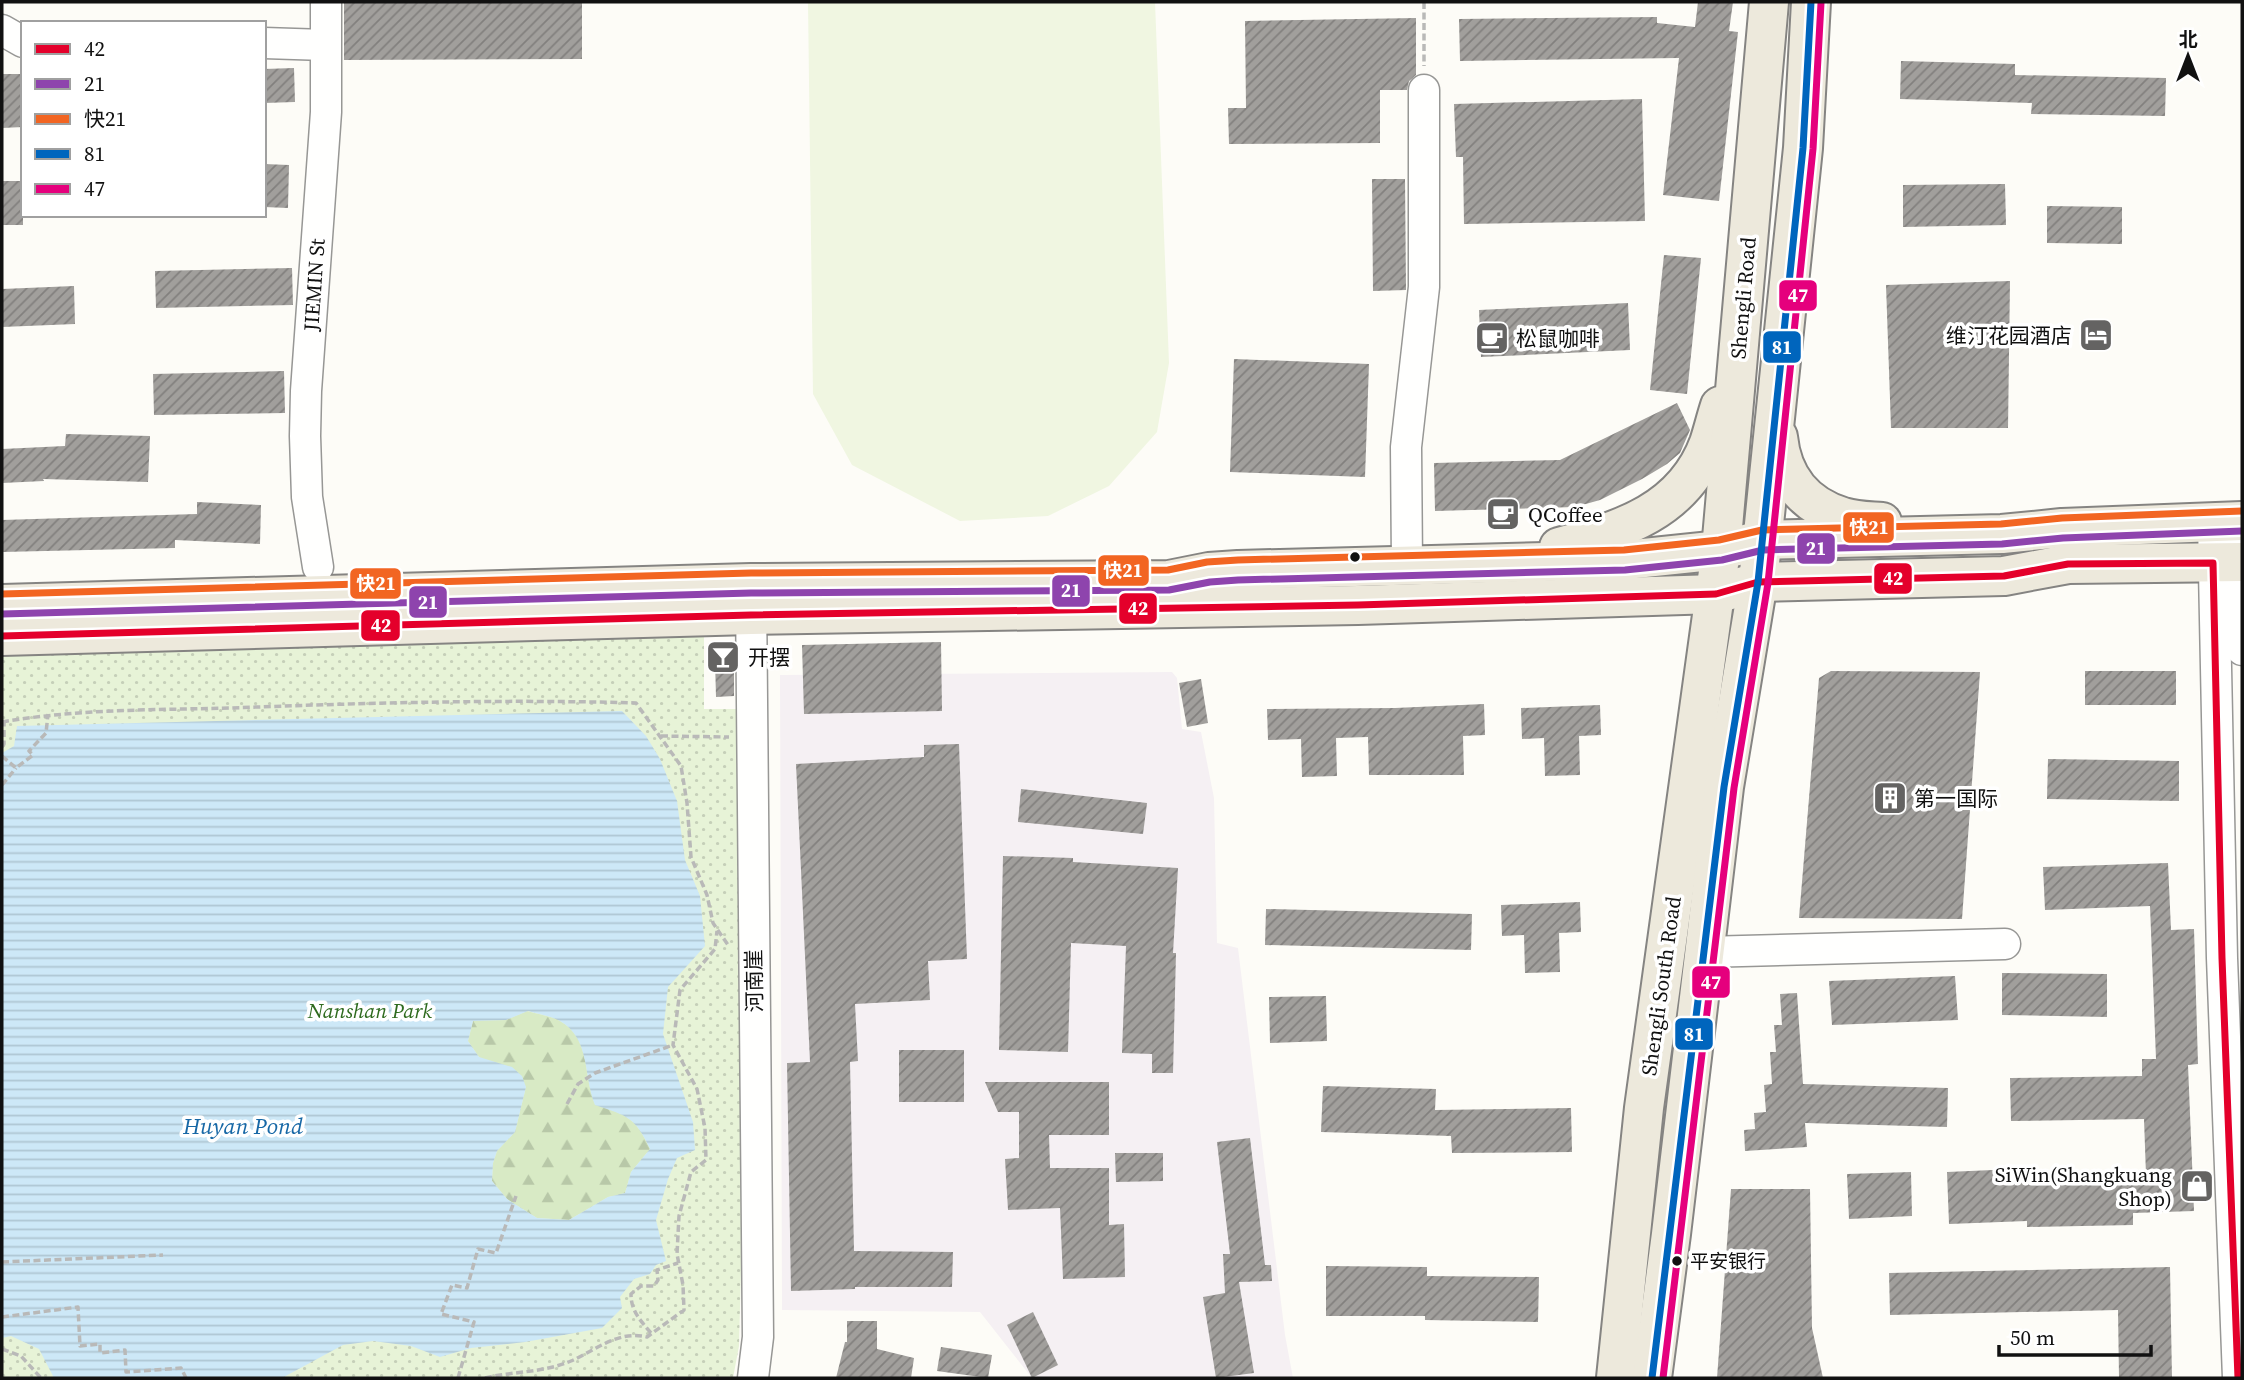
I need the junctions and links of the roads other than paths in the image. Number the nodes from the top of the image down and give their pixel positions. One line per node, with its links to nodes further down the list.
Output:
1 (326, 2): 7 (street, JIEMIN St)
2 (1769, 2): 9 (main road, Shengli Road)
3 (1811, 2): 10 (main road, Shengli Road)
4 (2, 30): 5 (street)
5 (21, 41)
6 (266, 43): 7 (street)
7 (325, 45): 18 (street, JIEMIN St)
8 (1424, 90): 17 (street)
9 (1740, 337): 14 (main road, Shengli Road); 16 (main road)
10 (1776, 411): 12 (main road); 13 (main road, Shengli Road)
11 (2232, 522): 12 (main road); 15 (street)
12 (1977, 535): 13 (main road)
13 (1762, 540): 14 (main road); 19 (main road, Shengli South Road)
14 (1721, 550): 16 (main road); 21 (main road, Shengli Road)
15 (2231, 562): 19 (main road); 25 (street); 28 (street)
16 (1467, 563): 17 (main road)
17 (1407, 565): 20 (main road)
18 (318, 567)
19 (1758, 582): 21 (main road); 27 (main road, Shengli South Road)
20 (1239, 589): 21 (main road); 22 (main road)
21 (1716, 594): 30 (main road, Shengli South Road)
22 (751, 599): 23 (main road); 24 (main road); 29 (street, 河南崖)
23 (2, 604)
24 (2, 636)
25 (2242, 650)
26 (2005, 944): 27 (street)
27 (1704, 952): 31 (main road, Shengli South Road)
28 (2232, 957): 32 (street)
29 (753, 1378)
30 (1616, 1378)
31 (1652, 1378)
32 (2238, 1378)

